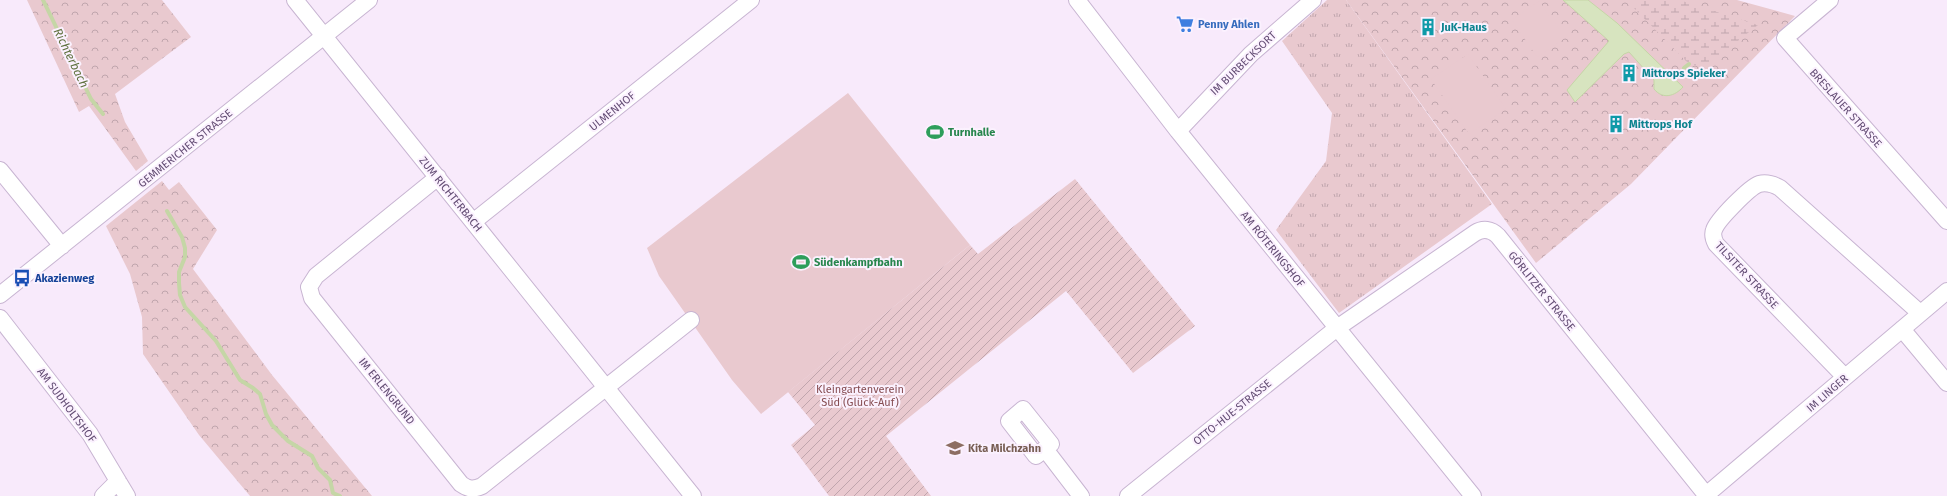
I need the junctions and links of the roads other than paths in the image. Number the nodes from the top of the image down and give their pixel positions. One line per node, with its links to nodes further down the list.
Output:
1 (295, 0): 7 (street, ZUM RICHTERBACH)
2 (369, 0): 7 (street, GEMMERICHER STRASSE)
3 (750, 0): 11 (street, ULMENHOF)
4 (1077, 0): 8 (street, AM RÖTERINGSHOF)
5 (1313, 0): 8 (street, IM BURBECKSORT)
6 (1830, 0): 12 (street, BRESLAUER STRASSE)
7 (324, 36): 10 (street, ZUM RICHTERBACH); 13 (street, GEMMERICHER STRASSE)
8 (1178, 130): 19 (street, AM RÖTERINGSHOF)
9 (0, 170): 13 (street)
10 (438, 177): 11 (street, ZUM RICHTERBACH); 23 (street, IM ERLENGRUND)
11 (473, 222): 23 (street, ZUM RICHTERBACH)
12 (1947, 222)
13 (62, 246): 15 (street, GEMMERICHER STRASSE)
14 (1947, 291): 16 (street, IM LINGER)
15 (0, 295)
16 (1920, 313): 20 (street, IM LINGER); 21 (street, TILSITER STRASSE)
17 (0, 318): 25 (street, AM SUDHOLTSHOF)
18 (691, 320): 23 (street)
19 (1336, 328): 26 (street, GÖRLITZER STRASSE); 31 (street, OTTO-HUE-STRASSE); 32 (street, AM RÖTERINGSHOF)
20 (1902, 328): 21 (street, IM LINGER); 22 (street)
21 (1845, 377): 26 (street, IM LINGER)
22 (1947, 384)
23 (607, 389): 29 (street, ZUM RICHTERBACH)
24 (1044, 450): 30 (street)
25 (118, 481): 27 (street); 28 (street, AM SUDHOLTSHOF)
26 (1707, 495)
27 (103, 496)
28 (127, 496)
29 (693, 496)
30 (1081, 496)
31 (1128, 496)
32 (1473, 496)

